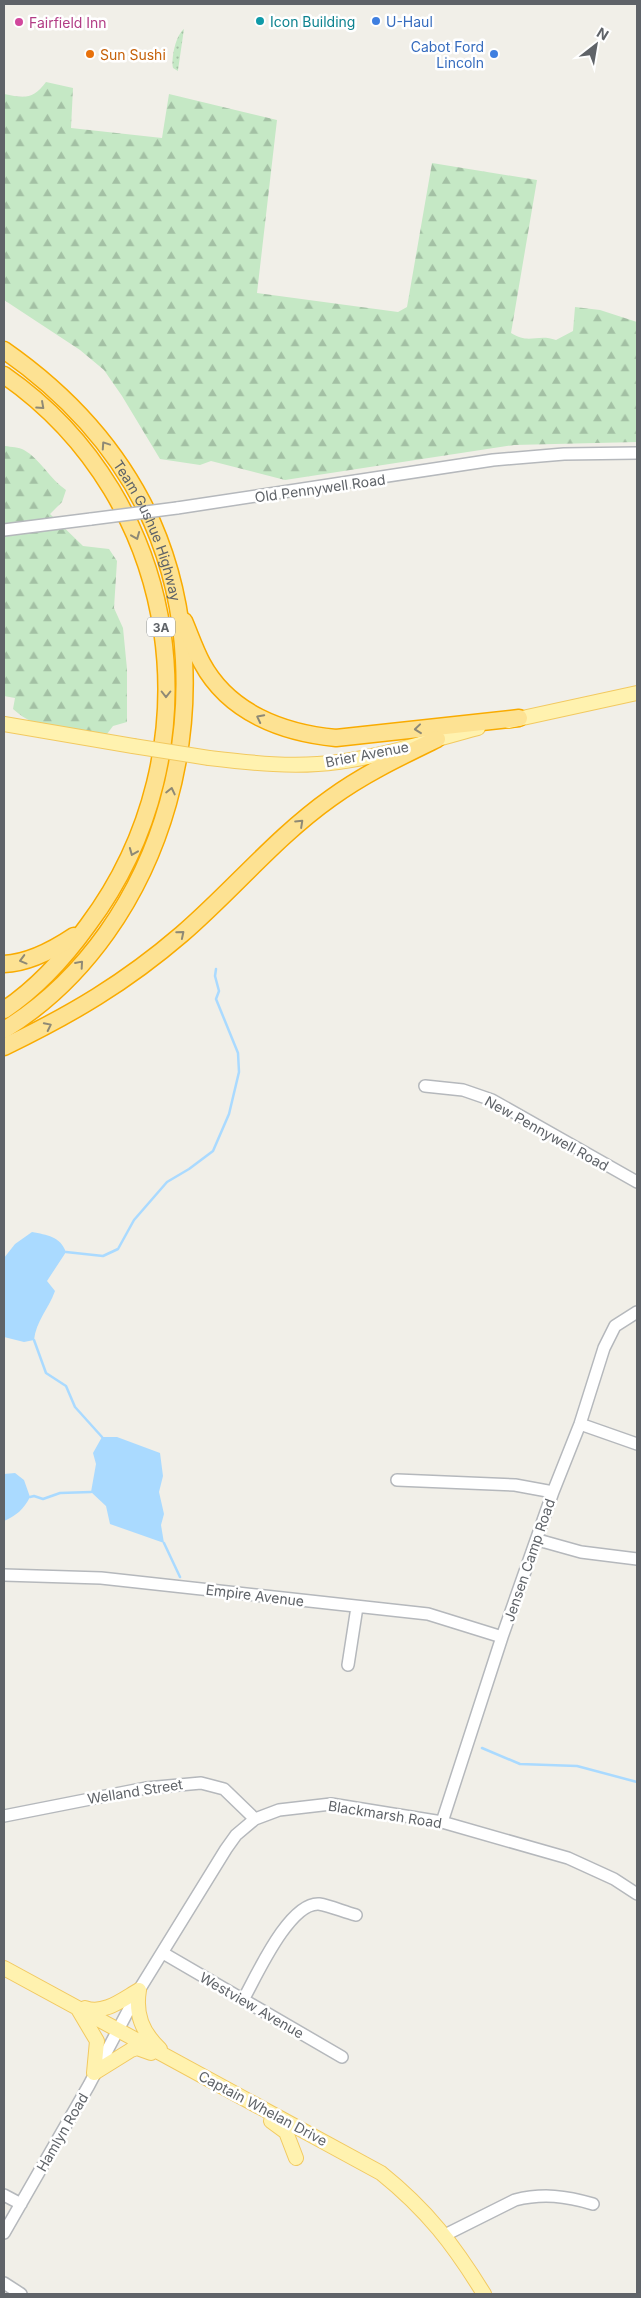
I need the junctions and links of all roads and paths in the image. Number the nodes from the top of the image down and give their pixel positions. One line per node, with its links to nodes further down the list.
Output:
1 (4, 350): 5 (highway, Team Gushue Highway / 3A, one-way to 1)
2 (4, 375): 10 (highway, Team Gushue Highway / 3A, one-way to 10)
3 (637, 453): 4 (street, Old Pennywell Road, bridge)
4 (4, 530)
5 (171, 582): 7 (highway, one-way to 5); 13 (highway, Team Gushue Highway / 3A, one-way to 5)
6 (637, 693): 7 (main road, Brier Avenue)
7 (519, 718): 9 (main road, Brier Avenue)
8 (4, 724): 9 (main road, Brier Avenue, bridge)
9 (437, 739): 14 (highway, one-way to 9)
10 (94, 918): 11 (highway, one-way to 11); 12 (highway, Team Gushue Highway / 3A)
11 (4, 964)
12 (4, 1010)
13 (4, 1030)
14 (4, 1047)
15 (425, 1086): 16 (street, New Pennywell Road)
16 (637, 1182)
17 (637, 1312): 18 (street, Jensen Camp Road)
18 (580, 1424): 19 (street); 21 (street, Jensen Camp Road)
19 (637, 1444)
20 (397, 1480): 21 (street)
21 (553, 1492): 22 (street, Jensen Camp Road)
22 (538, 1540): 23 (street); 26 (street, Jensen Camp Road)
23 (637, 1559)
24 (4, 1575): 25 (street, Empire Avenue)
25 (357, 1607): 26 (street, Empire Avenue); 27 (street)
26 (502, 1637): 30 (street, Jensen Camp Road)
27 (348, 1665)
28 (4, 1816): 29 (street, Welland Street)
29 (255, 1819): 30 (street, Blackmarsh Road); 33 (street, Blackmarsh Road)
30 (442, 1822): 31 (street, Blackmarsh Road)
31 (637, 1894)
32 (356, 1915): 36 (street)
33 (163, 1953): 35 (street, Blackmarsh Road); 36 (street, Westview Avenue)
34 (4, 1968): 37 (main road, Captain Whelan Drive)
35 (139, 1990): 37 (main road); 38 (street, Blackmarsh Road); 40 (main road)
36 (244, 2000): 39 (street, Westview Avenue)
37 (74, 2005): 38 (main road, Captain Whelan Drive); 42 (main road)
38 (117, 2030): 40 (main road, Captain Whelan Drive); 42 (street, Hamlyn Road)
39 (342, 2057)
40 (171, 2059): 41 (main road, Captain Whelan Drive); 42 (main road)
41 (199, 2073): 43 (main road); 48 (main road, Captain Whelan Drive)
42 (94, 2074): 45 (street, Hamlyn Road)
43 (296, 2158)
44 (4, 2194): 45 (street)
45 (21, 2204): 47 (street, Hamlyn Road)
46 (593, 2204): 48 (street)
47 (4, 2233)
48 (445, 2235): 49 (main road, Captain Whelan Drive)
49 (466, 2266): 51 (main road, Captain Whelan Drive); 53 (main road)
50 (4, 2283): 52 (street)
51 (480, 2291)
52 (21, 2294)
53 (494, 2294)

